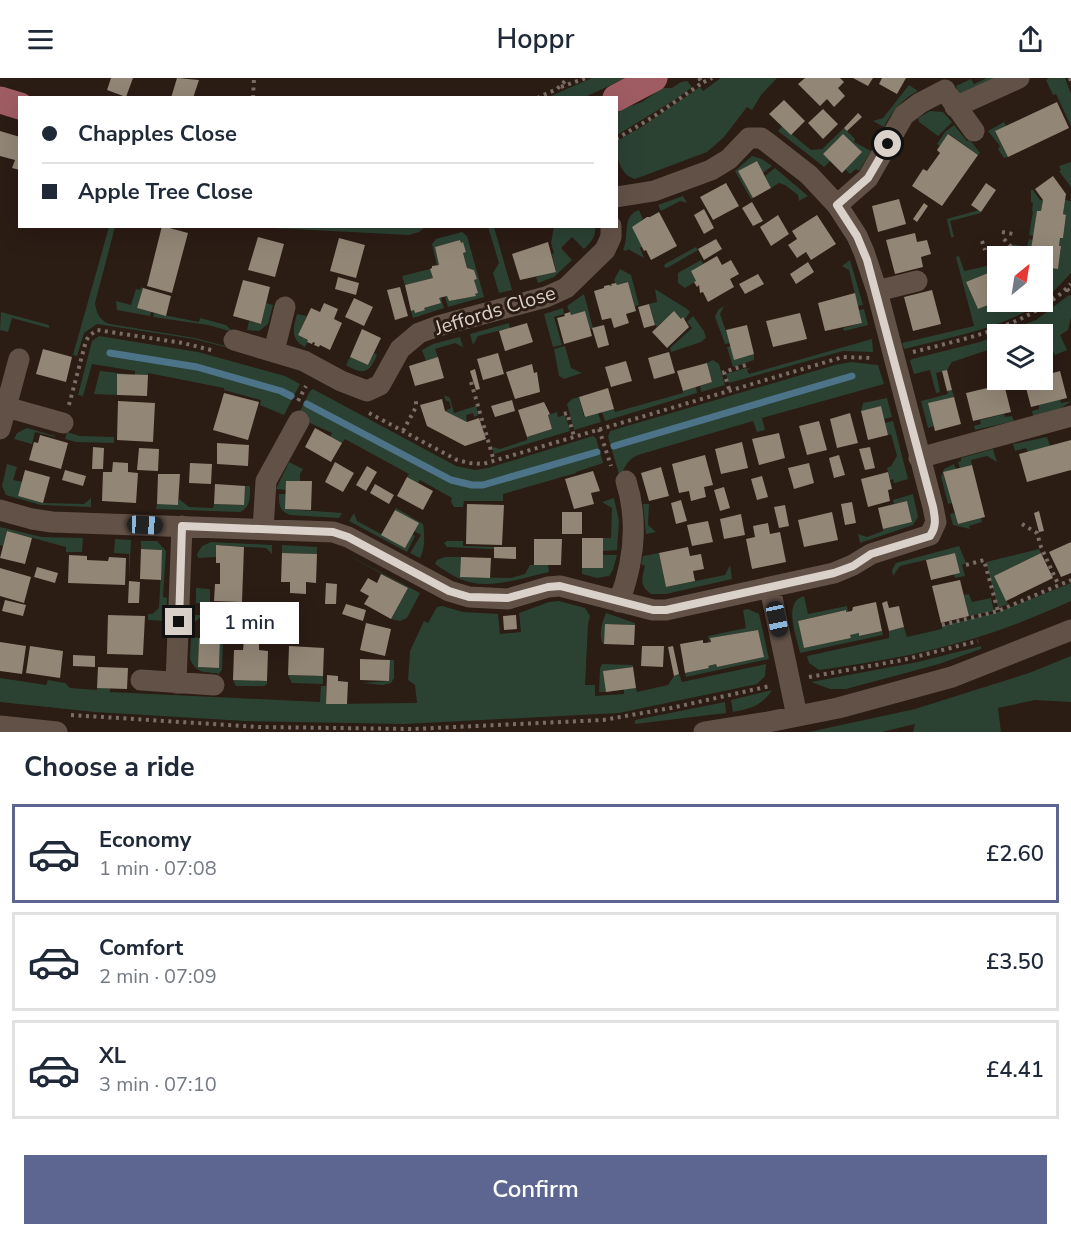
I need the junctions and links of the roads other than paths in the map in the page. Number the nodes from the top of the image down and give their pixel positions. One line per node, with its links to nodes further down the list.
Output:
1 (654, 78): 4 (main road)
2 (1019, 78): 3 (street)
3 (946, 92): 7 (street); 9 (street)
4 (618, 97)
5 (0, 100): 6 (main road)
6 (18, 105)
7 (974, 132)
8 (618, 197): 9 (street)
9 (837, 205): 12 (street)
10 (611, 228): 15 (street, Jeffords Close)
11 (917, 280): 12 (street)
12 (877, 291): 22 (street)
13 (285, 307): 15 (street)
14 (227, 346): 15 (street, Jeffords Close)
15 (274, 351)
16 (19, 359): 17 (street)
17 (6, 407): 20 (street); 21 (street)
18 (1071, 416): 22 (street)
19 (299, 421): 26 (street)
20 (63, 423)
21 (0, 429)
22 (919, 458): 27 (street)
23 (626, 481): 28 (street)
24 (0, 510): 25 (street)
25 (182, 526): 26 (street); 31 (street)
26 (263, 529): 28 (street)
27 (770, 588): 28 (street); 33 (street)
28 (619, 602)
29 (1071, 630): 33 (street)
30 (141, 680): 31 (street)
31 (176, 682): 32 (street)
32 (214, 685)
33 (797, 716): 36 (street)
34 (61, 723): 35 (street)
35 (0, 726)
36 (704, 732)

